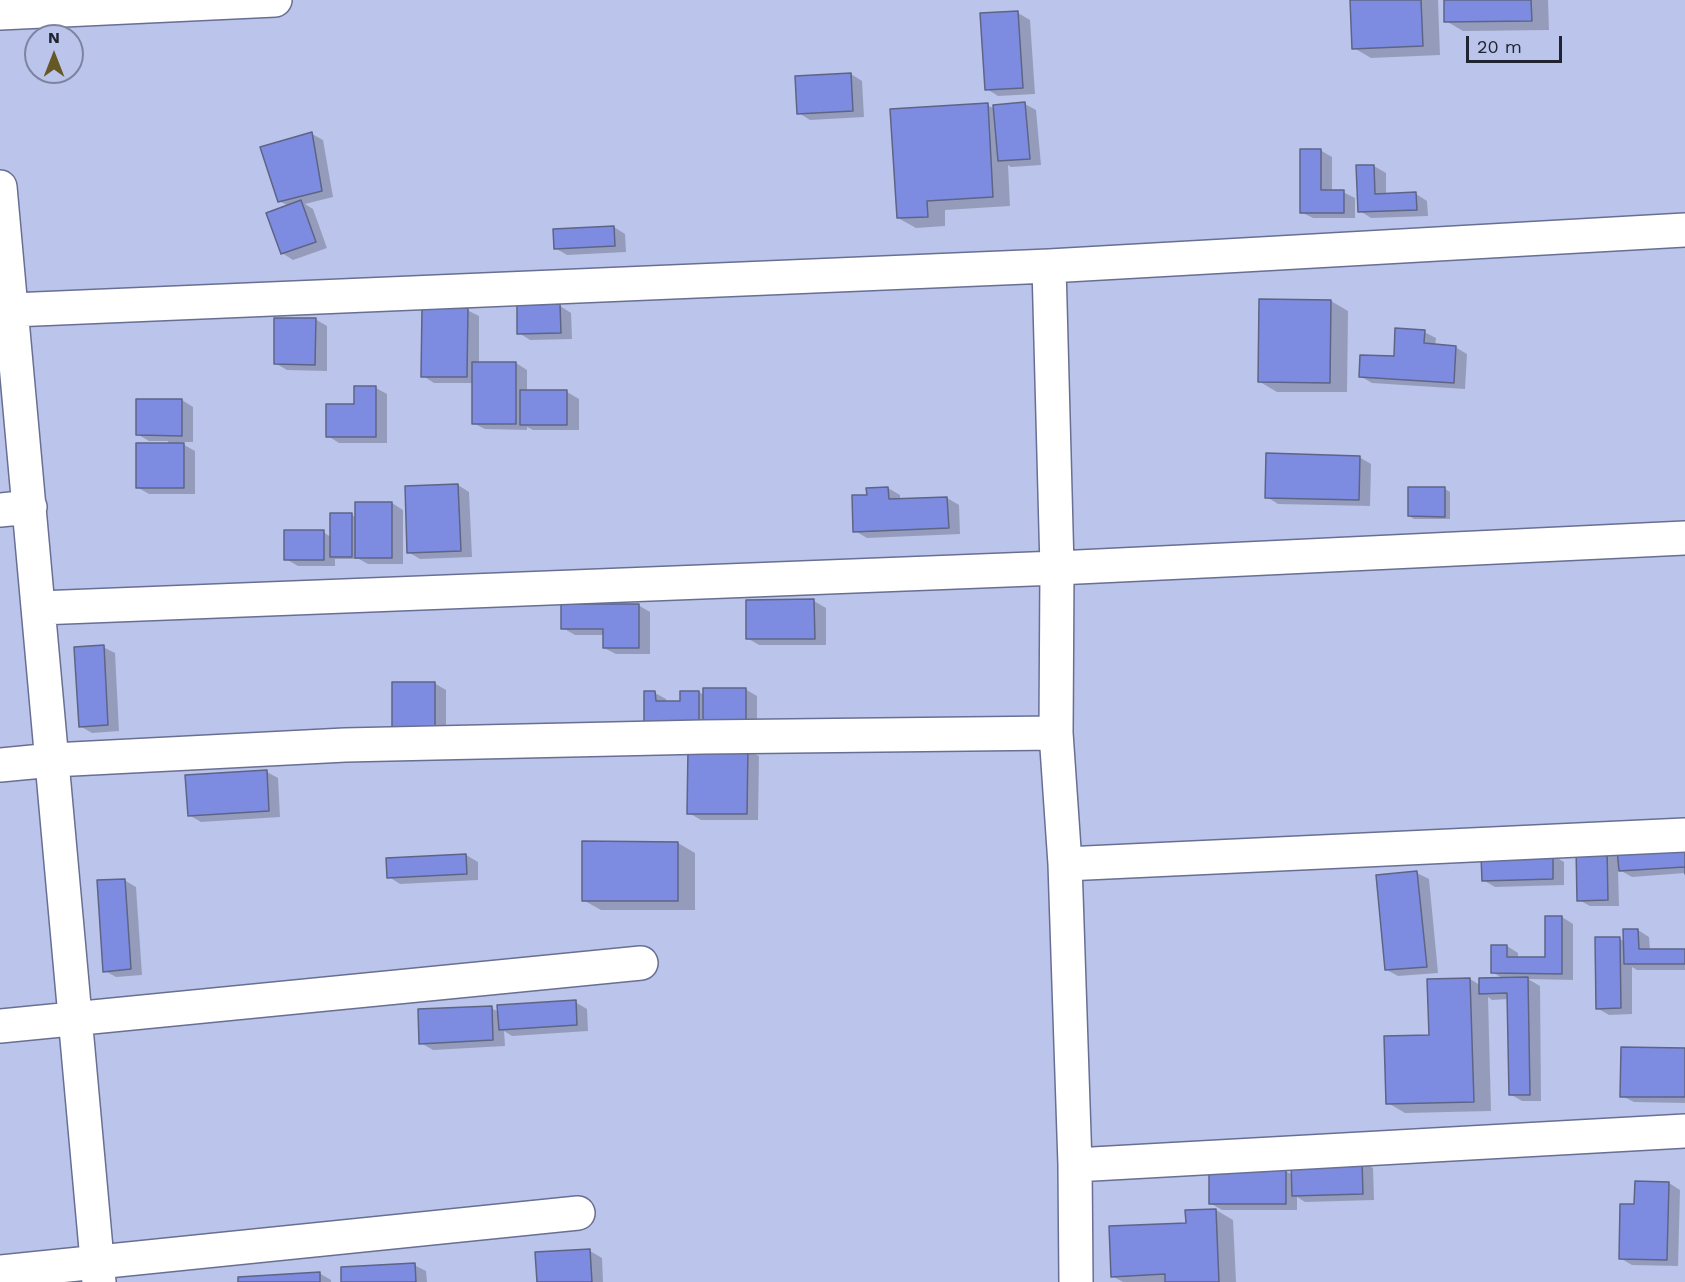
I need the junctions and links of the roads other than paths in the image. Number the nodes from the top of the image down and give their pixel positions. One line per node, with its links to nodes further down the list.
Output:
1 (275, 0): 2 (street)
2 (0, 13)
3 (0, 188): 5 (street)
4 (1685, 230): 6 (street)
5 (4, 261): 7 (street)
6 (1049, 266): 7 (street); 10 (street)
7 (12, 310): 8 (street)
8 (15, 509): 11 (street)
9 (1685, 538): 10 (street)
10 (1057, 568): 11 (street); 12 (street)
11 (39, 608): 13 (street)
12 (1056, 733): 13 (street); 16 (street)
13 (52, 759): 14 (street); 18 (street)
14 (0, 765)
15 (1685, 836): 16 (street)
16 (1065, 864): 21 (street)
17 (640, 963): 18 (street)
18 (76, 1018): 19 (street); 24 (street)
19 (0, 1026)
20 (1685, 1131): 21 (street)
21 (1075, 1165): 25 (street)
22 (578, 1214): 24 (street)
23 (0, 1272): 24 (street)
24 (99, 1272)
25 (1076, 1282)

